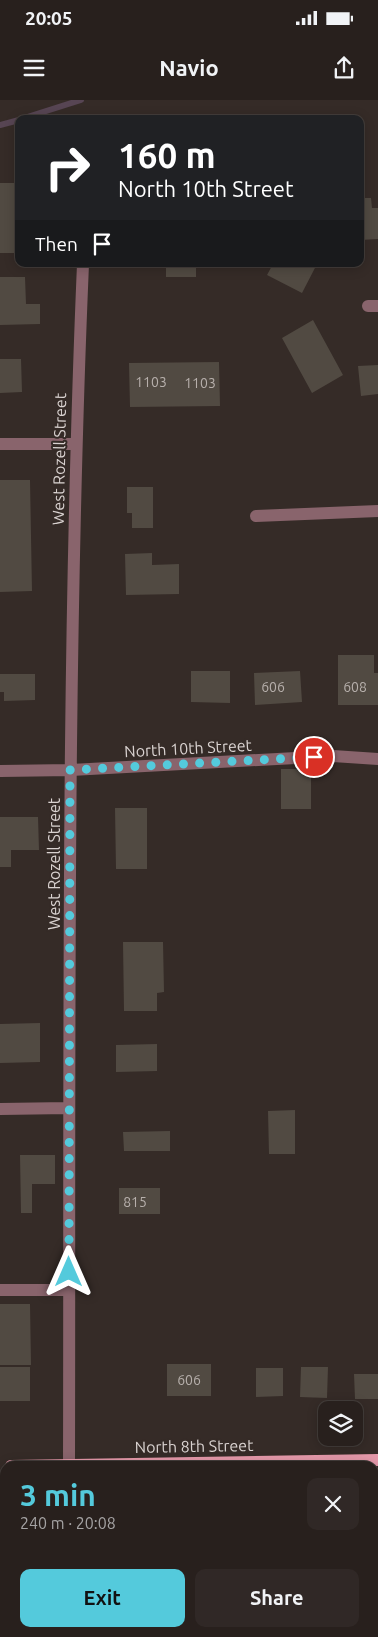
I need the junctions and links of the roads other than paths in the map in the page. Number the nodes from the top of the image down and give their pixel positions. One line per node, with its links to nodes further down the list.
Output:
1 (82, 267): 3 (street, West Rozell Street)
2 (0, 444): 3 (street)
3 (75, 444): 7 (street, West Rozell Street)
4 (378, 512): 5 (street)
5 (256, 516)
6 (378, 759): 7 (street, North 10th Street)
7 (70, 770): 8 (street, North 10th Street); 10 (street, West Rozell Street)
8 (0, 771)
9 (0, 1108): 10 (street)
10 (68, 1108): 12 (street, West Rozell Street)
11 (0, 1290): 12 (street)
12 (69, 1290): 14 (street, West Rozell Street)
13 (378, 1460): 15 (main road, North 8th Street)
14 (69, 1461)
15 (316, 1461)

